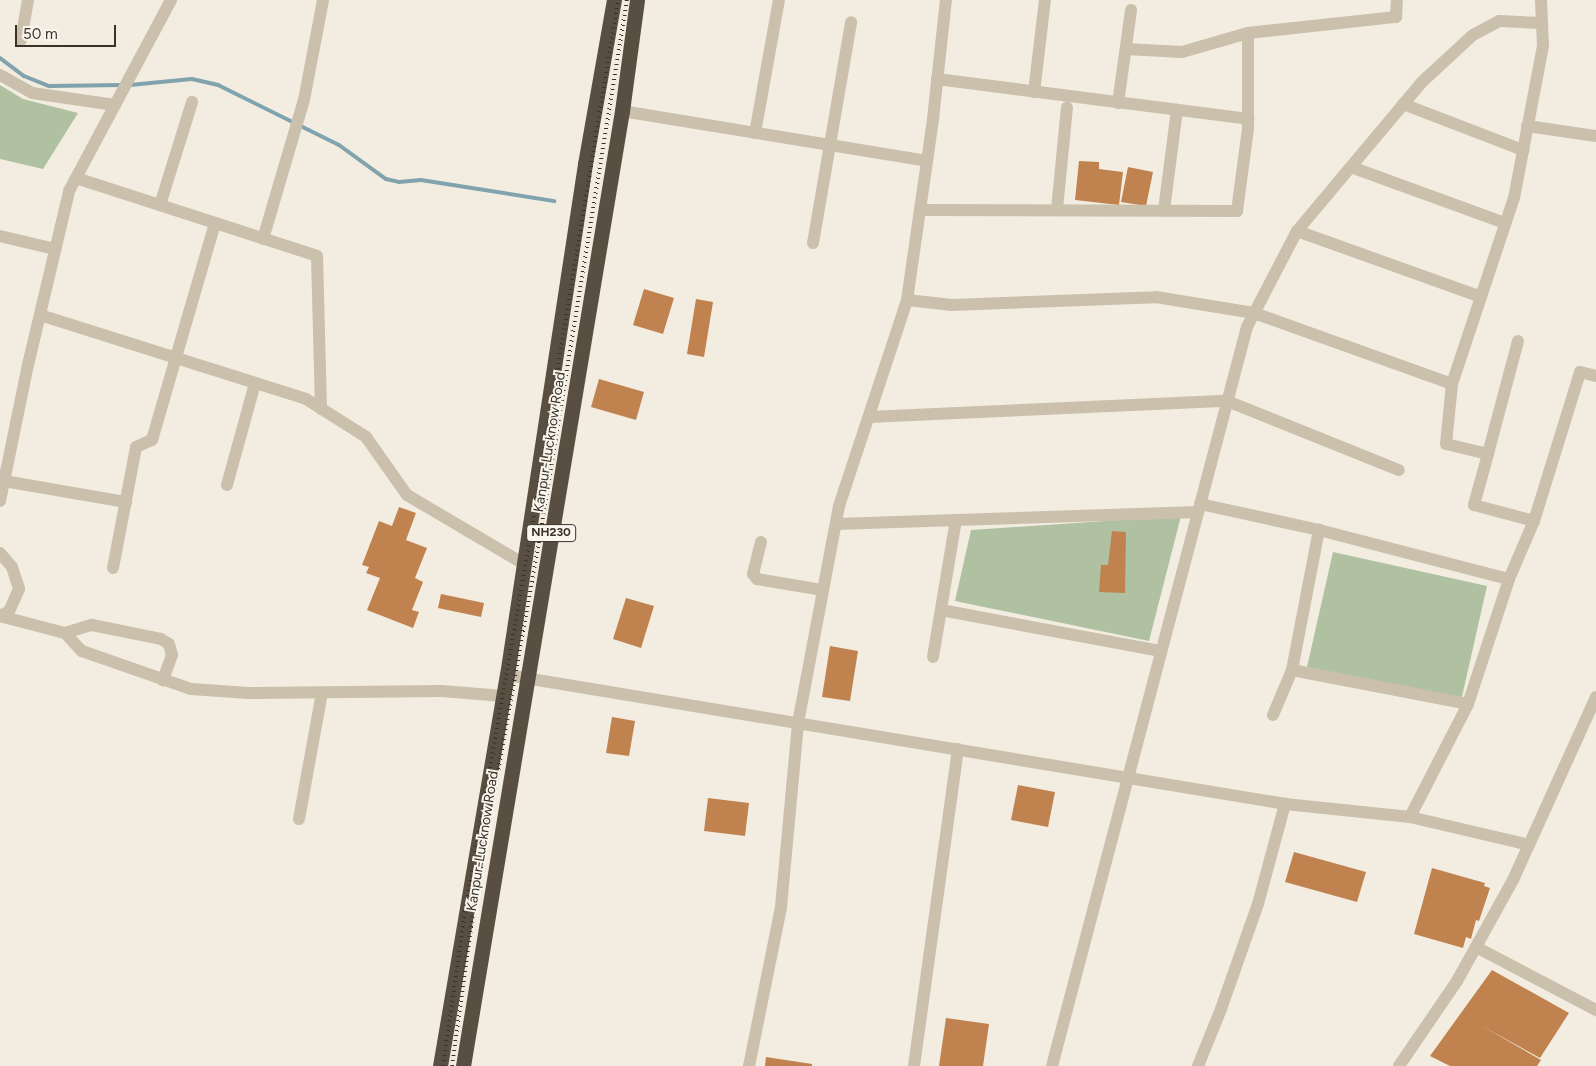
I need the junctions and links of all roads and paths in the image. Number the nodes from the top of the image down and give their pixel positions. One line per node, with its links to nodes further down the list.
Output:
1 (28, 0): 15 (street)
2 (171, 0): 20 (street)
3 (323, 0): 44 (street)
4 (614, 0): 72 (highway, Kanpur-Lucknow Road / NH230)
5 (637, 0): 26 (highway, Kanpur-Lucknow Road / NH230)
6 (779, 0): 29 (street)
7 (946, 0): 18 (street)
8 (1045, 0): 19 (street)
9 (1397, 0): 14 (street)
10 (1541, 0): 13 (street)
11 (1131, 10): 16 (street)
12 (851, 22): 31 (street)
13 (1542, 22): 23 (street); 28 (street)
14 (1248, 33): 16 (street); 27 (street)
15 (21, 40)
16 (1126, 49): 22 (street)
17 (0, 75): 20 (street)
18 (937, 79): 19 (street); 33 (street)
19 (1034, 92): 22 (street)
20 (118, 100): 35 (street)
21 (192, 102): 36 (street)
22 (1118, 103): 25 (street)
23 (1403, 104): 32 (street); 34 (street)
24 (1067, 108): 37 (street)
25 (1177, 110): 27 (street); 39 (street)
26 (622, 112): 29 (street); 83 (highway, Kanpur-Lucknow Road / NH230)
27 (1248, 119): 39 (street)
28 (1527, 126): 30 (street); 32 (street)
29 (755, 133): 31 (street)
30 (1596, 136)
31 (831, 147): 33 (street); 45 (street)
32 (1523, 150): 41 (street)
33 (927, 161): 38 (street)
34 (1351, 167): 41 (street); 42 (street)
35 (76, 178): 36 (street); 46 (street)
36 (160, 206): 40 (street)
37 (1057, 209): 38 (street); 39 (street)
38 (920, 210): 48 (street)
39 (1164, 210)
40 (215, 223): 44 (street); 52 (street)
41 (1505, 223): 47 (street)
42 (1298, 231): 47 (street); 49 (street)
43 (0, 236): 46 (street)
44 (263, 239): 57 (street)
45 (813, 243)
46 (55, 249): 50 (street)
47 (1481, 297): 55 (street)
48 (907, 300): 49 (street); 58 (street)
49 (1254, 314): 55 (street); 56 (street)
50 (40, 315): 52 (street); 61 (street)
51 (1518, 341): 59 (street)
52 (176, 358): 54 (street); 64 (street)
53 (1596, 376): 67 (street)
54 (256, 384): 57 (street); 62 (street)
55 (1452, 384): 59 (street)
56 (1227, 401): 58 (street); 60 (street); 65 (street)
57 (321, 409): 72 (street)
58 (869, 417): 68 (street)
59 (1488, 454): 67 (street)
60 (1399, 470)
61 (4, 481): 63 (street); 64 (street)
62 (227, 485)
63 (0, 501)
64 (126, 502): 73 (street)
65 (1199, 508): 66 (street); 69 (street); 79 (street)
66 (956, 520): 68 (street); 76 (street)
67 (1534, 521): 74 (street)
68 (836, 524): 75 (street)
69 (1320, 530): 74 (street); 81 (street)
70 (761, 542): 75 (street)
71 (0, 553): 77 (street)
72 (524, 564): 82 (highway, Kanpur-Lucknow Road / NH230)
73 (113, 568)
74 (1509, 579): 88 (street)
75 (823, 590): 90 (street)
76 (941, 610): 79 (street); 80 (street)
77 (0, 616): 78 (street)
78 (65, 632): 84 (street); 84 (street)
79 (1161, 651): 92 (street)
80 (933, 657)
81 (1292, 670): 88 (street); 89 (street)
82 (507, 675): 83 (street); 86 (highway, Kanpur-Lucknow Road / NH230)
83 (527, 678): 90 (street); 100 (highway, Kanpur-Lucknow Road / NH230)
84 (163, 680): 85 (street)
85 (322, 693): 86 (street); 95 (street)
86 (503, 696): 99 (highway, Kanpur-Lucknow Road / NH230)
87 (1596, 697): 96 (street)
88 (1468, 704): 94 (street)
89 (1273, 715)
90 (798, 723): 91 (street); 101 (street)
91 (958, 750): 92 (street); 102 (street)
92 (1128, 778): 93 (street); 103 (street)
93 (1285, 804): 94 (street); 104 (street)
94 (1410, 817): 96 (street)
95 (300, 819)
96 (1529, 845): 97 (street)
97 (1476, 947): 98 (street); 105 (street)
98 (1596, 1010)
99 (440, 1066)
100 (463, 1066)
101 (749, 1066)
102 (914, 1066)
103 (1052, 1066)
104 (1198, 1066)
105 (1399, 1066)

